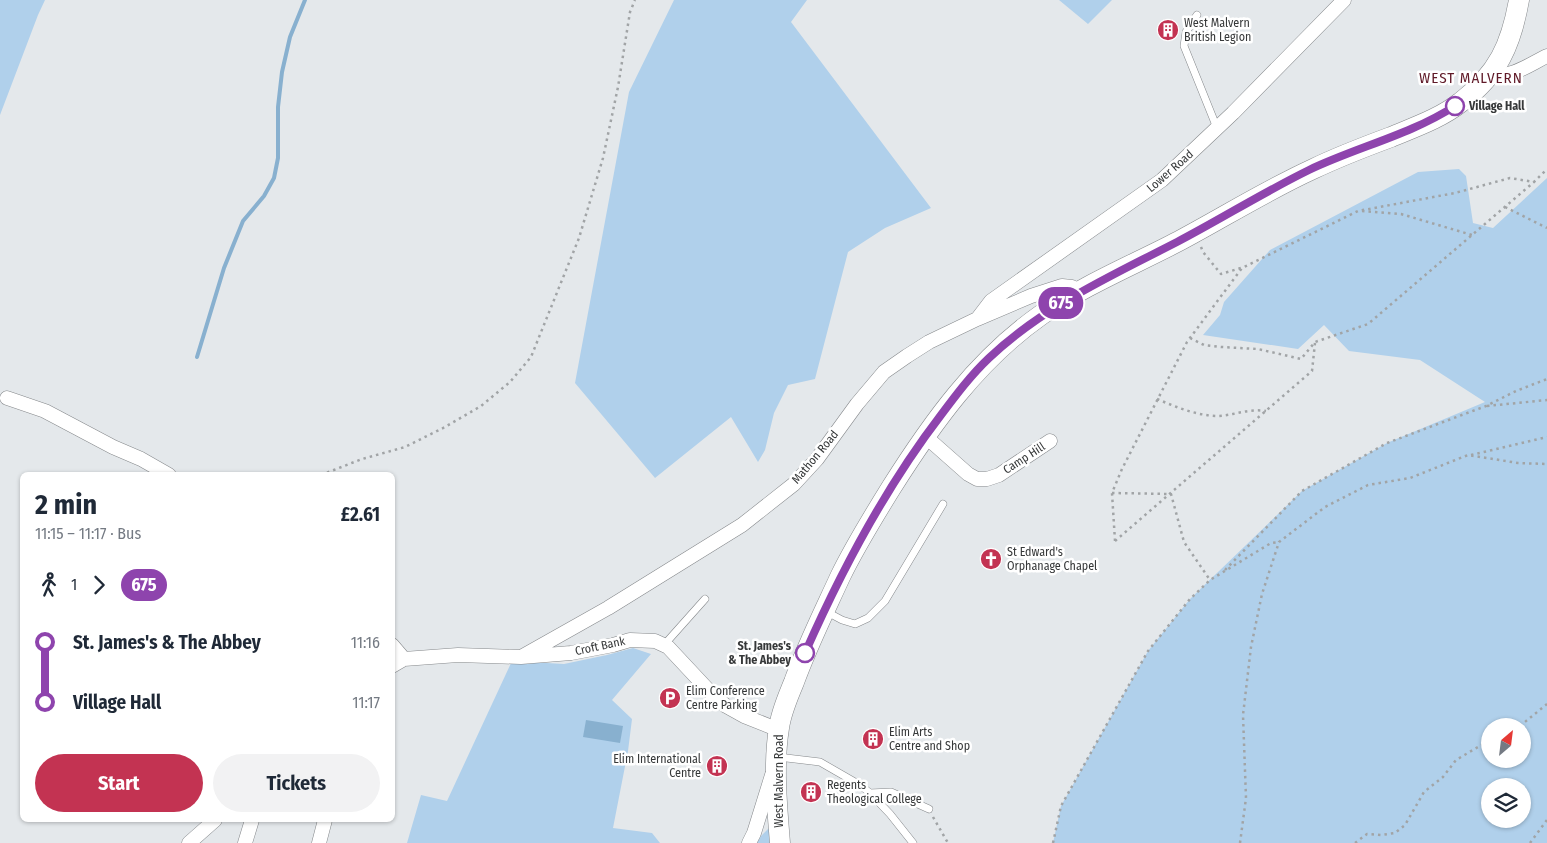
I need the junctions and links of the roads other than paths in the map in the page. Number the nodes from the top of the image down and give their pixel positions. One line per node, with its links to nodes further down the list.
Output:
1 (1344, 0): 6 (street, Lower Road)
2 (1519, 0): 5 (main road, West Malvern Road)
3 (1197, 15): 6 (lane)
4 (1547, 56): 5 (street)
5 (1491, 74): 7 (main road, West Malvern Road)
6 (1218, 128): 8 (street, Lower Road)
7 (1079, 292): 8 (street, Mathon Road); 10 (main road, West Malvern Road)
8 (977, 319): 17 (street, Mathon Road)
9 (7, 398): 12 (street)
10 (925, 436): 11 (street, Camp Hill); 15 (main road, West Malvern Road)
11 (1050, 441)
12 (165, 472)
13 (943, 504): 15 (lane)
14 (705, 599): 16 (lane)
15 (824, 611): 19 (main road, West Malvern Road)
16 (664, 645): 17 (street, Croft Bank); 19 (street)
17 (520, 657): 18 (street, Croft Bank)
18 (398, 662)
19 (779, 730): 20 (main road, West Malvern Road)
20 (777, 756): 21 (lane); 29 (street); 30 (main road, West Malvern Road)
21 (870, 793): 22 (lane); 31 (lane)
22 (929, 809)
23 (213, 822): 26 (street)
24 (251, 822): 27 (street)
25 (324, 822): 28 (street)
26 (189, 843)
27 (245, 843)
28 (319, 843)
29 (749, 843)
30 (780, 843)
31 (913, 843)

